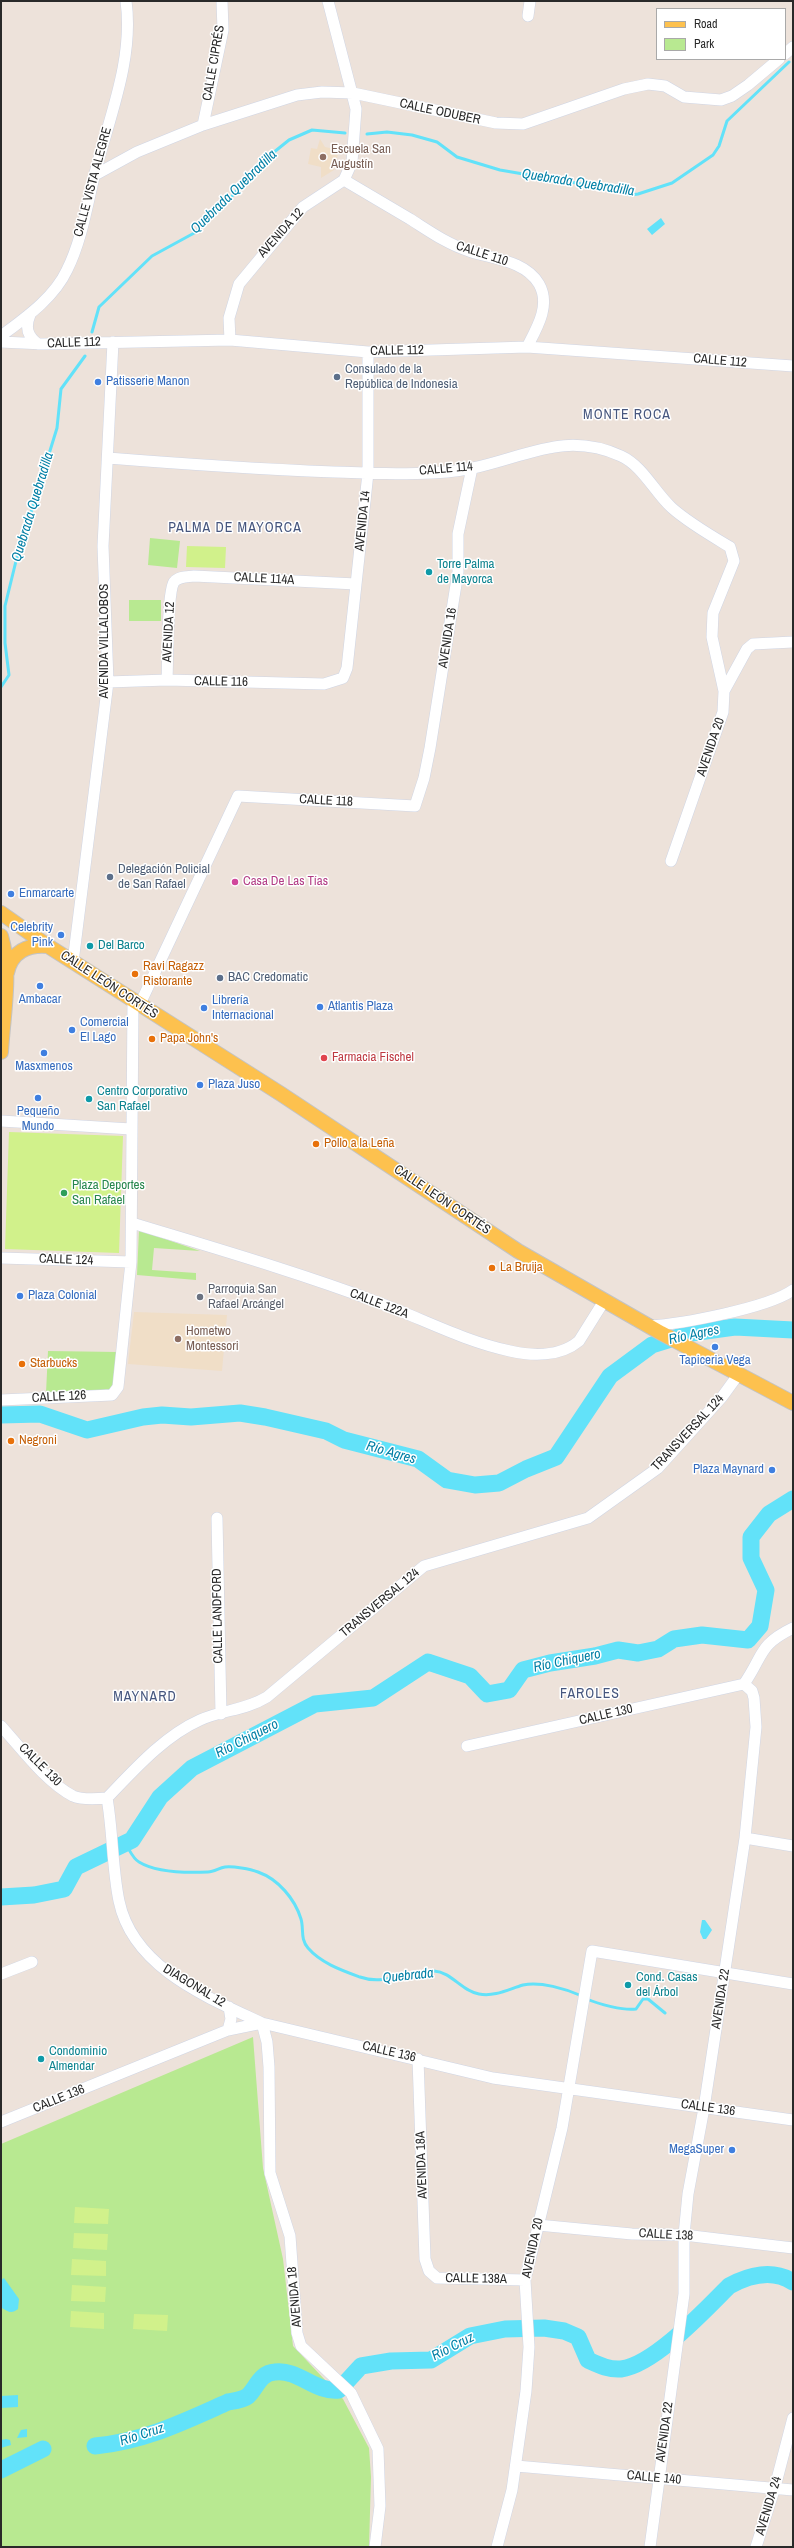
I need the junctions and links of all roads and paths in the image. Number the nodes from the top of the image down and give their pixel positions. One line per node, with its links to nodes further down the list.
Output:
1 (126, 1): 9 (street, CALLE VISTA ALEGRE)
2 (222, 1): 8 (street, CALLE CIPRÉS)
3 (328, 1): 7 (street)
4 (530, 1): 5 (street)
5 (528, 16)
6 (778, 60): 7 (street, CALLE ODUBER)
7 (353, 93): 8 (street, CALLE ODUBER); 10 (street)
8 (203, 125): 9 (street, CALLE ODUBER)
9 (95, 175): 11 (street, CALLE VISTA ALEGRE)
10 (344, 180): 13 (street, AVENIDA 12); 17 (street, CALLE 110)
11 (30, 314): 12 (street, CALLE VISTA ALEGRE); 16 (street)
12 (1, 336)
13 (230, 340): 15 (street, CALLE 112); 18 (street, CALLE 112)
14 (1, 342): 16 (street, CALLE 112)
15 (113, 342): 16 (street, CALLE 112); 20 (street, AVENIDA VILLALOBOS)
16 (38, 344)
17 (527, 347): 18 (street, CALLE 112); 19 (street, CALLE 112)
18 (368, 352): 22 (street, AVENIDA 14)
19 (793, 366)
20 (108, 458): 22 (street, CALLE 114); 28 (street, AVENIDA VILLALOBOS)
21 (472, 468): 22 (street, CALLE 114); 23 (street, CALLE 114); 31 (street, AVENIDA 16)
22 (368, 473): 25 (street, AVENIDA 14)
23 (734, 561): 30 (street, AVENIDA 20)
24 (174, 583): 25 (street, CALLE 114A); 27 (street, AVENIDA 12)
25 (356, 584): 29 (street, AVENIDA 14)
26 (793, 642): 30 (street)
27 (167, 680): 28 (street, CALLE 116); 29 (street, CALLE 116)
28 (108, 682): 36 (street, AVENIDA VILLALOBOS)
29 (334, 683)
30 (724, 691): 32 (street, AVENIDA 20)
31 (415, 806): 38 (street, CALLE 118)
32 (671, 861)
33 (1, 913): 35 (main road, CALLE LEÓN CORTÉS)
34 (1, 939): 37 (main road)
35 (48, 946): 36 (main road, CALLE LEÓN CORTÉS); 37 (main road)
36 (73, 962): 38 (main road, CALLE LEÓN CORTÉS)
37 (6, 979): 39 (main road)
38 (137, 1002): 41 (street); 46 (main road, CALLE LEÓN CORTÉS)
39 (1, 1052)
40 (1, 1122): 41 (street)
41 (131, 1128): 42 (street)
42 (132, 1223): 44 (street); 46 (street, CALLE 122A)
43 (1, 1258): 44 (street, CALLE 124)
44 (131, 1262): 49 (street, CALLE 126)
45 (793, 1290): 47 (street)
46 (604, 1300): 47 (main road, CALLE LEÓN CORTÉS)
47 (649, 1326): 48 (main road, CALLE LEÓN CORTÉS)
48 (738, 1375): 50 (main road, CALLE LEÓN CORTÉS); 54 (street, TRANSVERSAL 124)
49 (1, 1400)
50 (793, 1403)
51 (217, 1518): 54 (street, CALLE LANDFORD)
52 (793, 1628): 53 (street)
53 (744, 1684): 56 (street, CALLE 130); 58 (street, AVENIDA 22)
54 (220, 1714): 57 (street, TRANSVERSAL 124)
55 (1, 1726): 57 (street, CALLE 130)
56 (467, 1746)
57 (107, 1798): 64 (street, DIAGONAL 12)
58 (745, 1838): 59 (street); 61 (street, AVENIDA 22)
59 (793, 1846)
60 (32, 1962): 62 (street)
61 (725, 1973): 63 (street); 68 (street, AVENIDA 20); 69 (street, AVENIDA 22)
62 (1, 1974)
63 (793, 1984)
64 (228, 2007): 65 (street, DIAGONAL 12); 66 (street)
65 (262, 2023): 66 (street, CALLE 136); 67 (street, CALLE 136); 82 (street, AVENIDA 18)
66 (228, 2030): 71 (street, CALLE 136)
67 (418, 2059): 68 (street, CALLE 136); 75 (street, AVENIDA 18A)
68 (569, 2087): 69 (street, CALLE 136); 72 (street, AVENIDA 20)
69 (704, 2108): 70 (street, CALLE 136); 73 (street, AVENIDA 22)
70 (793, 2120)
71 (1, 2122)
72 (538, 2225): 73 (street, CALLE 138); 76 (street, AVENIDA 20)
73 (684, 2235): 74 (street, CALLE 138); 79 (street, AVENIDA 22)
74 (793, 2248)
75 (429, 2271): 76 (street, CALLE 138A)
76 (525, 2280): 78 (street, AVENIDA 20)
77 (793, 2418): 80 (street, AVENIDA 24)
78 (516, 2466): 79 (street, CALLE 140); 83 (street, AVENIDA 20)
79 (658, 2478): 80 (street, CALLE 140); 84 (street, AVENIDA 22)
80 (775, 2488): 81 (street, CALLE 140); 85 (street, AVENIDA 24)
81 (793, 2490)
82 (375, 2547)
83 (497, 2547)
84 (650, 2547)
85 (756, 2547)

